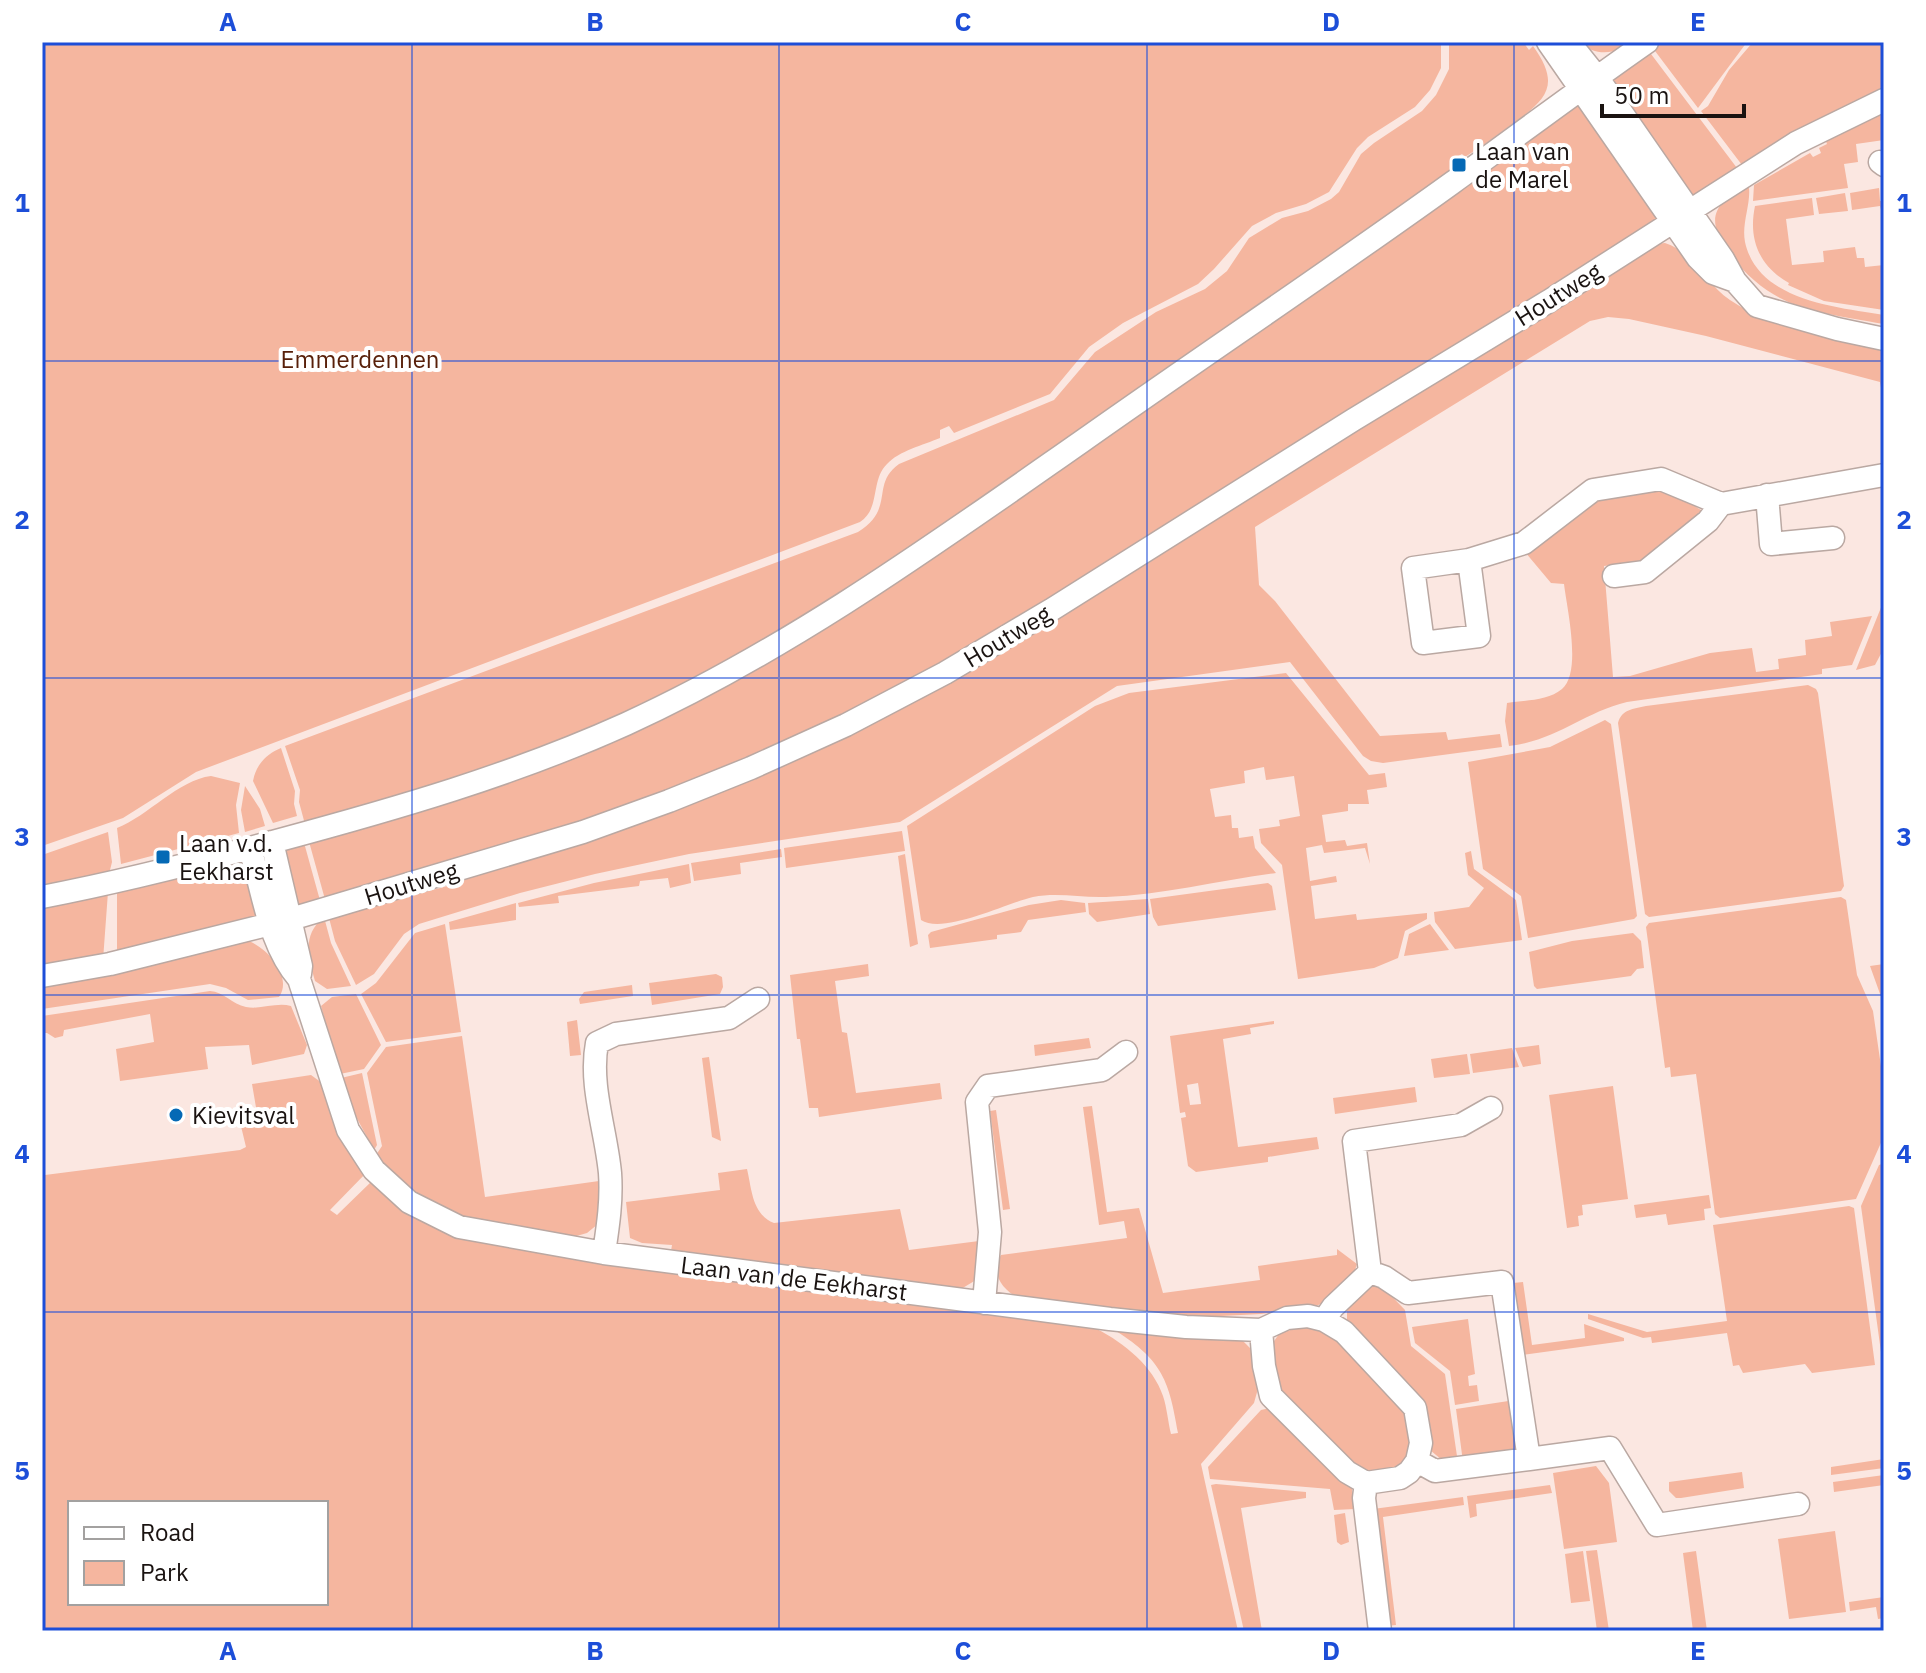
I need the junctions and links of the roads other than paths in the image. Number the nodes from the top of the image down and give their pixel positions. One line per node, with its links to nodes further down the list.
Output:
1 (1548, 42): 4 (street)
2 (1569, 42): 4 (street)
3 (1647, 42): 4 (street)
4 (1588, 83): 6 (street); 14 (street)
5 (1884, 100): 6 (street, Houtweg)
6 (1681, 218): 7 (street); 17 (street, Houtweg)
7 (1884, 339)
8 (1884, 475): 9 (street)
9 (1767, 495): 10 (street); 11 (street)
10 (1721, 504): 12 (street); 13 (street)
11 (1833, 538)
12 (1469, 560)
13 (1614, 576)
14 (272, 842): 15 (street); 17 (street, Laan van de Eekharst)
15 (248, 849): 16 (street); 17 (street, Laan van de Eekharst)
16 (42, 897)
17 (281, 921): 18 (street, Houtweg); 22 (street, Laan van de Eekharst)
18 (42, 976)
19 (758, 999): 22 (street)
20 (1126, 1052): 24 (street)
21 (1491, 1108): 23 (street)
22 (604, 1253): 24 (street, Laan van de Eekharst)
23 (1370, 1272): 25 (street); 27 (street)
24 (984, 1303): 26 (street, Laan van de Eekharst)
25 (1324, 1320): 26 (street, Laan van de Eekharst); 28 (street)
26 (1261, 1330): 29 (street)
27 (1529, 1459): 28 (street); 30 (street)
28 (1417, 1461): 29 (street)
29 (1366, 1483): 31 (street)
30 (1798, 1504)
31 (1380, 1631)

